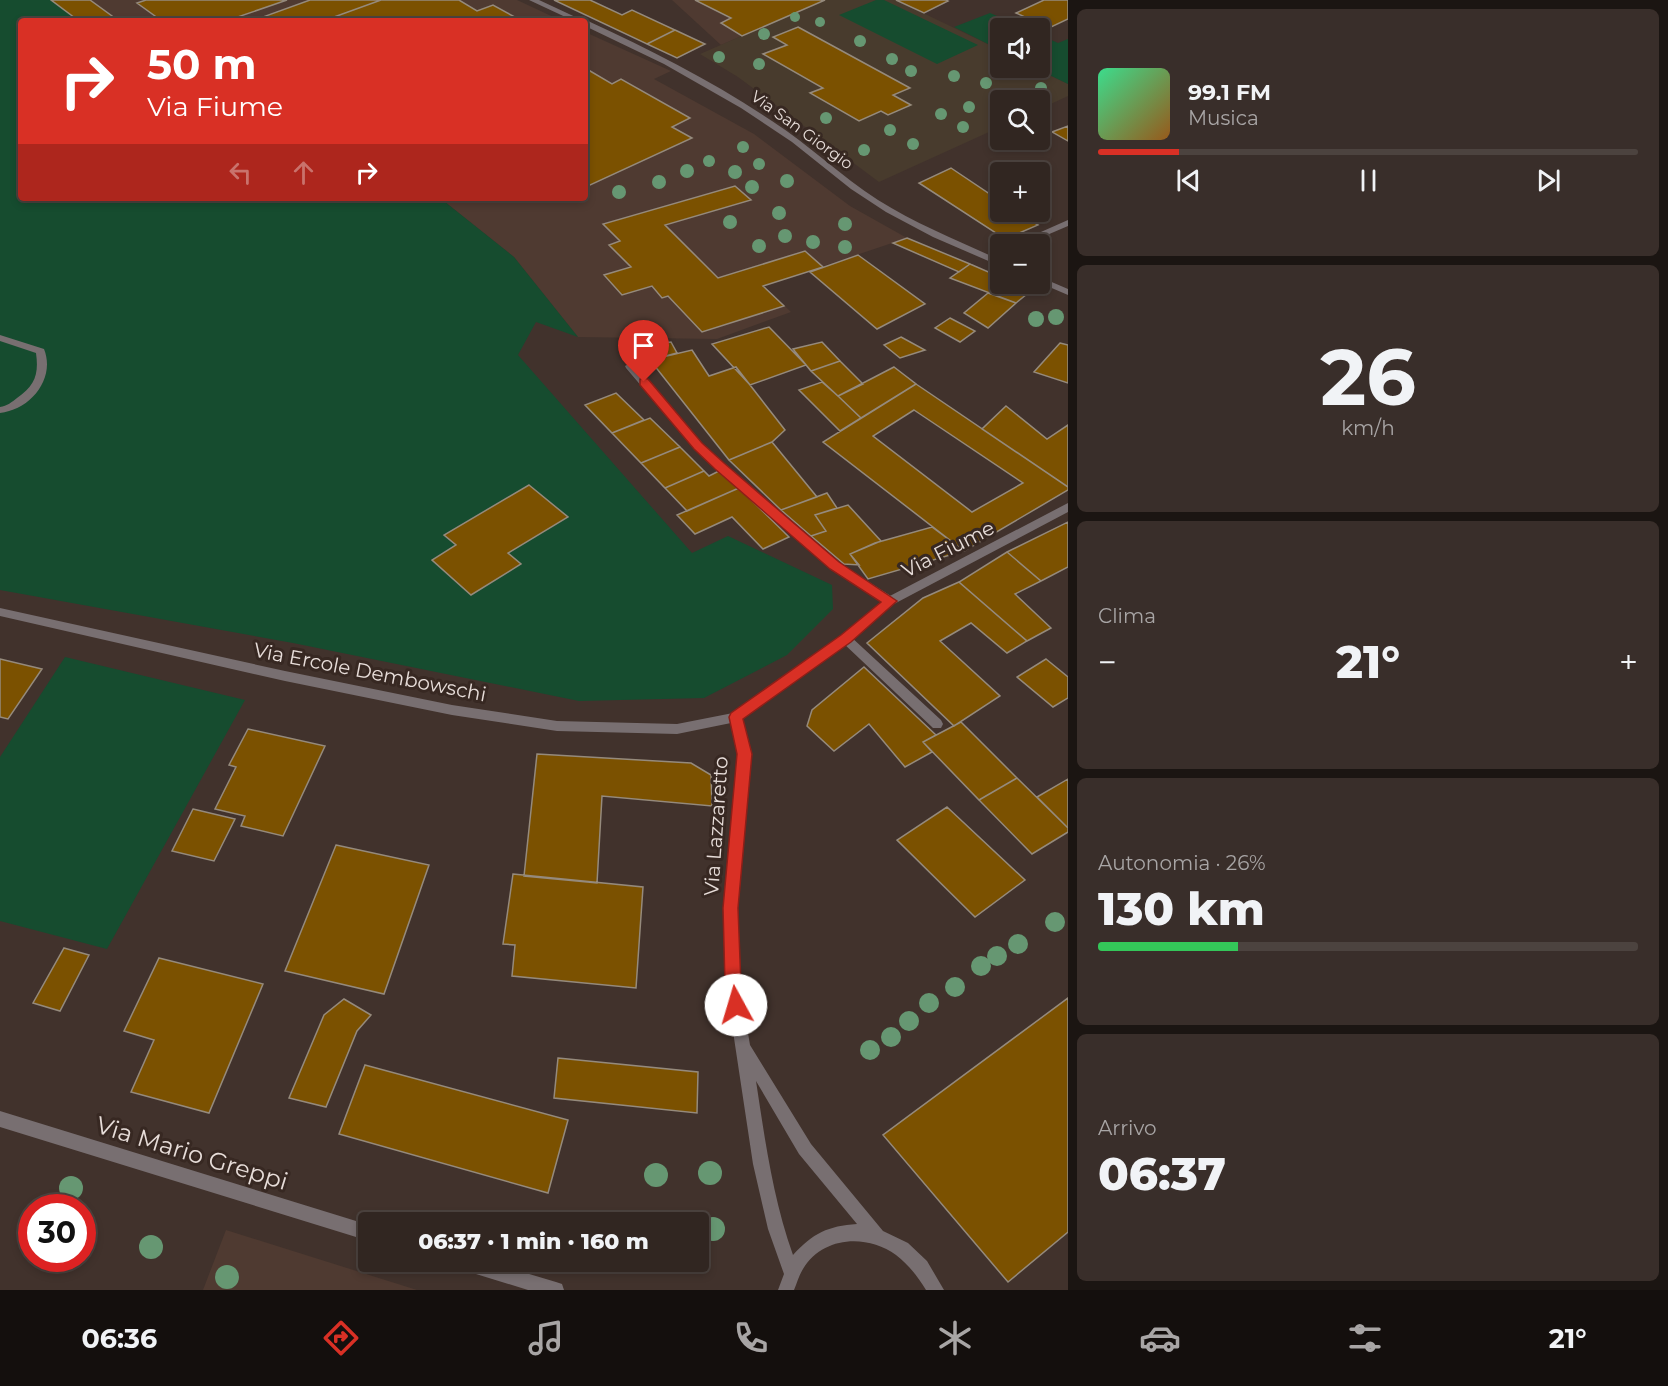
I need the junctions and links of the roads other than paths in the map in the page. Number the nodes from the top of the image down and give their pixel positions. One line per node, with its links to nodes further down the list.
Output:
1 (533, 0): 2 (street)
2 (573, 18)
3 (588, 24): 6 (street, Via San Giorgio)
4 (1068, 223): 5 (street)
5 (1042, 234)
6 (989, 258)
7 (1050, 284): 8 (street)
8 (1068, 292)
9 (0, 338): 11 (street)
10 (630, 366): 13 (street)
11 (0, 410)
12 (1068, 507): 13 (street, Via Fiume)
13 (890, 601): 15 (street, Via Fiume)
14 (0, 612): 16 (street, Via Ercole Dembowschi)
15 (846, 639): 16 (street, Via Fiume); 17 (street)
16 (736, 717): 18 (street, Via Lazzaretto)
17 (937, 724)
18 (742, 1045): 21 (street, Via Lazzaretto); 22 (street, Via Lazzaretto)
19 (0, 1119): 20 (street, Via Mario Greppi)
20 (358, 1230)
21 (877, 1235): 22 (street); 26 (street)
22 (791, 1271): 25 (street)
23 (496, 1272): 24 (street)
24 (556, 1290)
25 (786, 1290)
26 (936, 1290)

